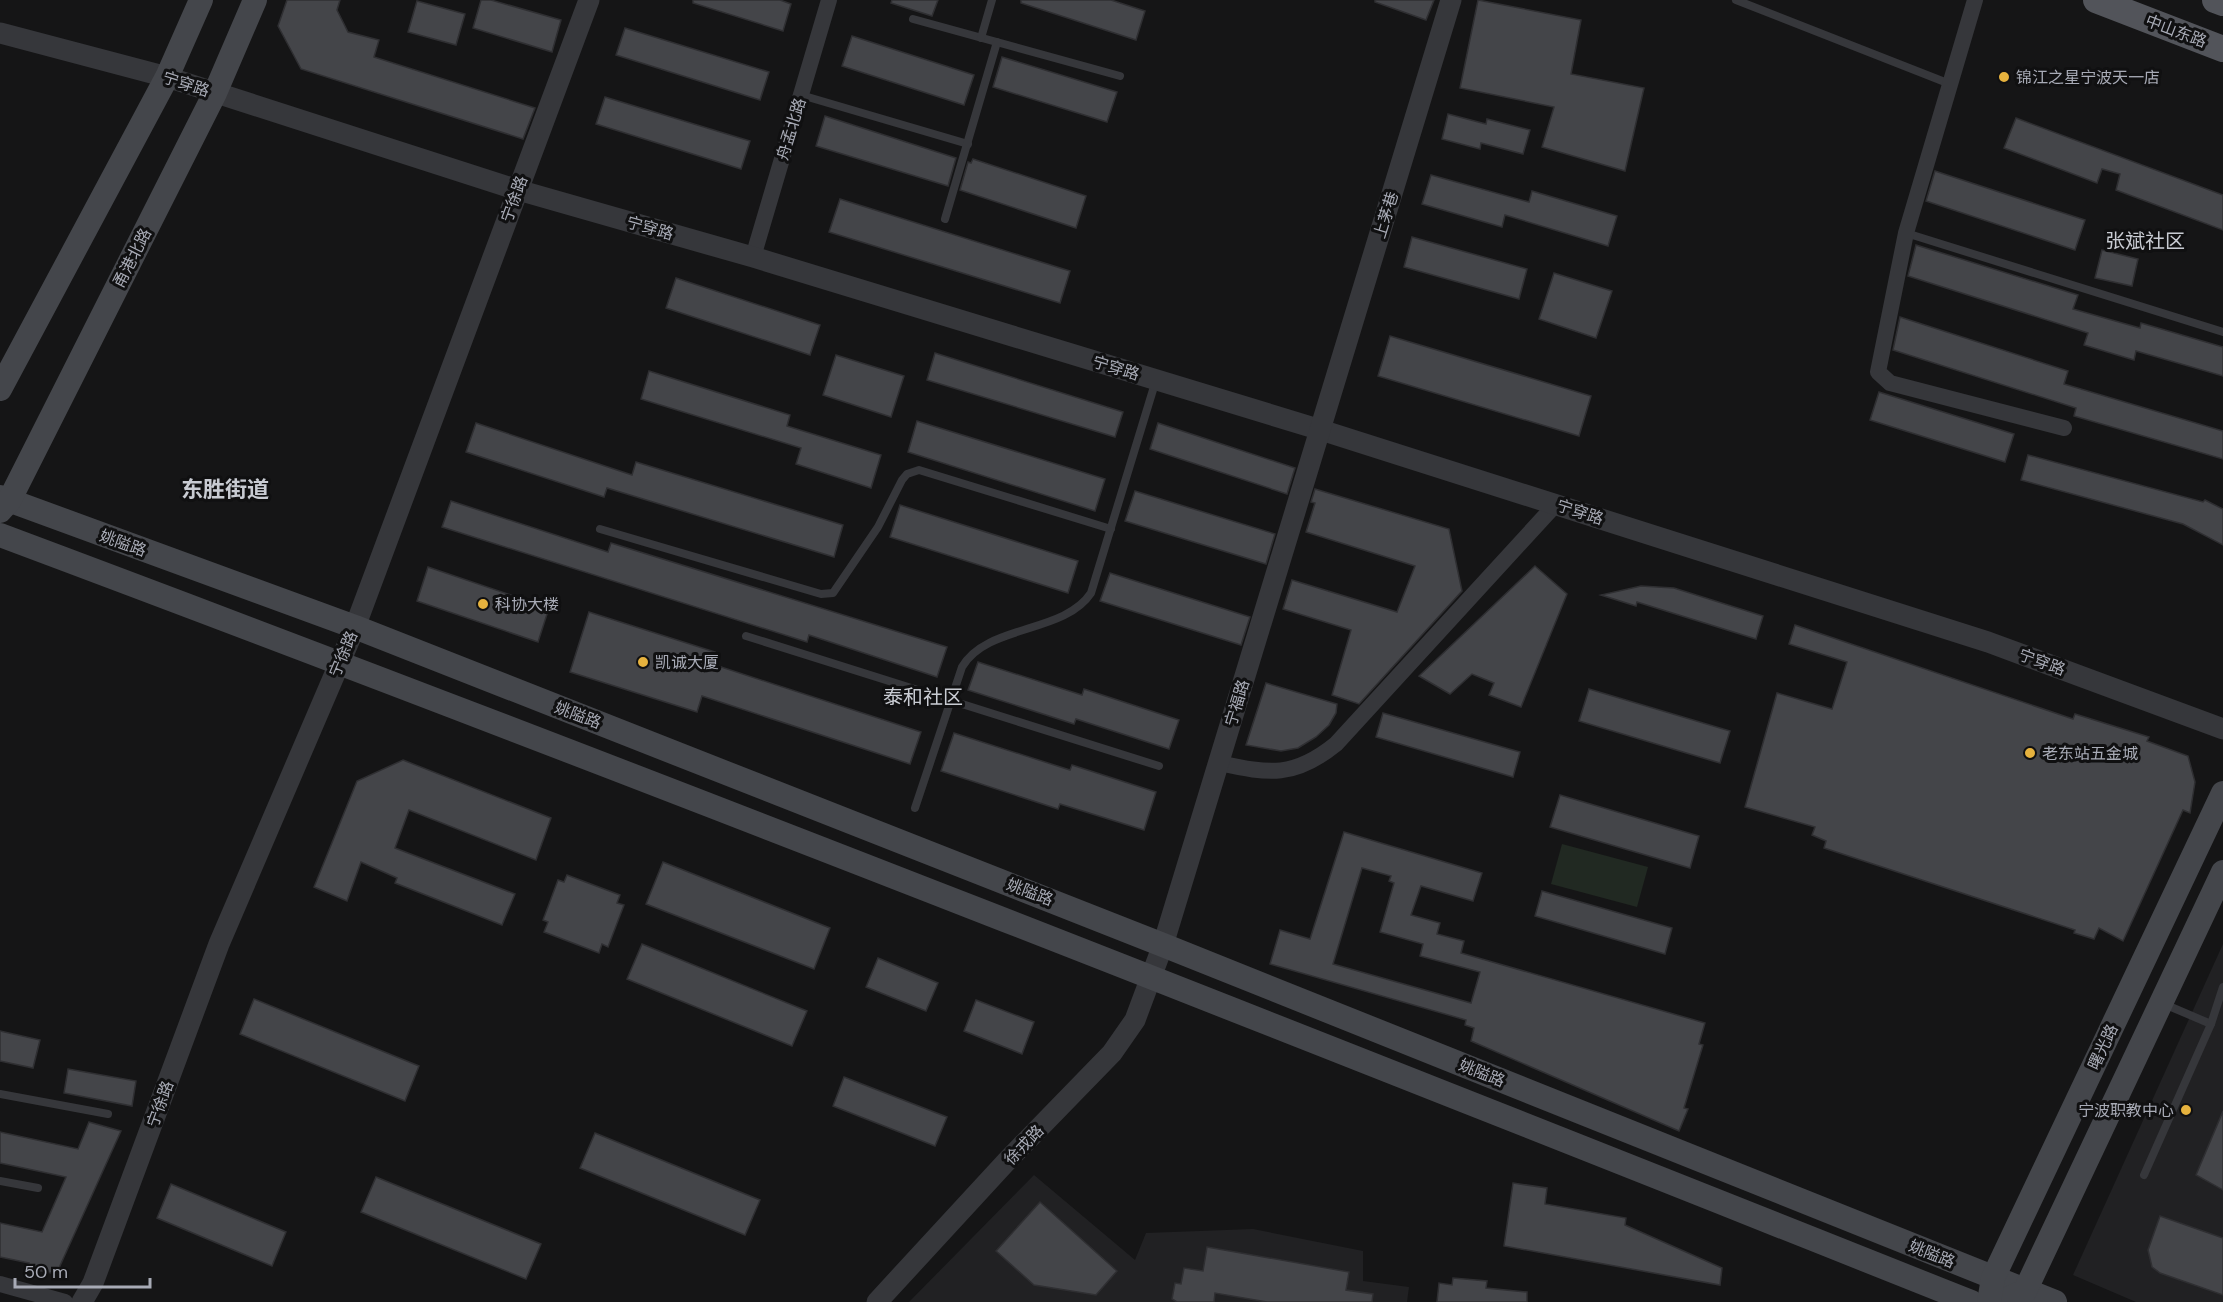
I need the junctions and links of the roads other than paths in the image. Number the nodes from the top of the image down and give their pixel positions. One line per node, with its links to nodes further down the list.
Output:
1 (201, 0): 18 (main road)
2 (255, 0): 20 (main road, 甬港北路)
3 (589, 0): 23 (street, 宁徐路)
4 (829, 0): 21 (street, 舟孟北路)
5 (992, 0): 14 (lane)
6 (1451, 0): 31 (street, 上茅巷)
7 (1736, 0): 19 (lane)
8 (1975, 0): 19 (street)
9 (2096, 0): 16 (main road, 中山东路)
10 (2215, 0): 11 (main road)
11 (2223, 3)
12 (913, 19): 14 (lane)
13 (0, 33): 18 (street, 宁穿路)
14 (981, 38): 15 (lane)
15 (997, 42): 17 (lane); 22 (lane)
16 (2223, 49)
17 (1120, 76)
18 (167, 77): 20 (street, 宁穿路); 29 (main road)
19 (1950, 84): 25 (street)
20 (215, 93): 23 (street, 宁穿路); 32 (main road, 甬港北路)
21 (801, 94): 22 (lane); 26 (street, 舟孟北路)
22 (968, 144): 24 (lane)
23 (518, 190): 26 (street, 宁穿路); 37 (street, 宁徐路)
24 (945, 219)
25 (1906, 233): 27 (lane); 30 (street)
26 (753, 257): 28 (street, 宁穿路)
27 (2223, 332)
28 (1156, 380): 31 (street, 宁穿路); 35 (lane)
29 (0, 389)
30 (2064, 428)
31 (1321, 430): 33 (street, 宁穿路); 42 (street, 宁福路)
32 (3, 503): 37 (main road, 姚隘路)
33 (1556, 504): 41 (street, 宁穿路); 42 (street)
34 (600, 529): 35 (lane)
35 (1111, 529): 40 (lane)
36 (0, 535): 39 (main road, 姚隘路)
37 (355, 627): 39 (street, 宁徐路); 47 (main road, 姚隘路)
38 (746, 636): 40 (lane)
39 (340, 662): 48 (main road, 姚隘路); 61 (street, 宁徐路)
40 (951, 701): 43 (lane); 45 (lane)
41 (2223, 729)
42 (1219, 763): 47 (street, 宁福路)
43 (1159, 766)
44 (2223, 793): 57 (main road, 曙光路)
45 (915, 808)
46 (2223, 872): 50 (main road, 曙光路)
47 (1163, 945): 48 (street, 宁福路); 57 (main road, 姚隘路)
48 (1152, 976): 62 (street, 徐戎路); 63 (main road, 姚隘路)
49 (2223, 987): 51 (lane)
50 (2161, 1003): 51 (lane); 59 (main road, 曙光路)
51 (2211, 1024): 54 (lane)
52 (0, 1094): 53 (lane)
53 (108, 1114)
54 (2144, 1175)
55 (0, 1181): 56 (lane)
56 (38, 1188)
57 (1993, 1278): 59 (main road, 姚隘路); 64 (main road, 曙光路)
58 (0, 1284): 60 (street)
59 (2025, 1291): 65 (main road); 66 (main road, 姚隘路)
60 (65, 1302)
61 (82, 1302)
62 (878, 1302)
63 (1971, 1302)
64 (1989, 1302)
65 (2001, 1302)
66 (2055, 1302)

